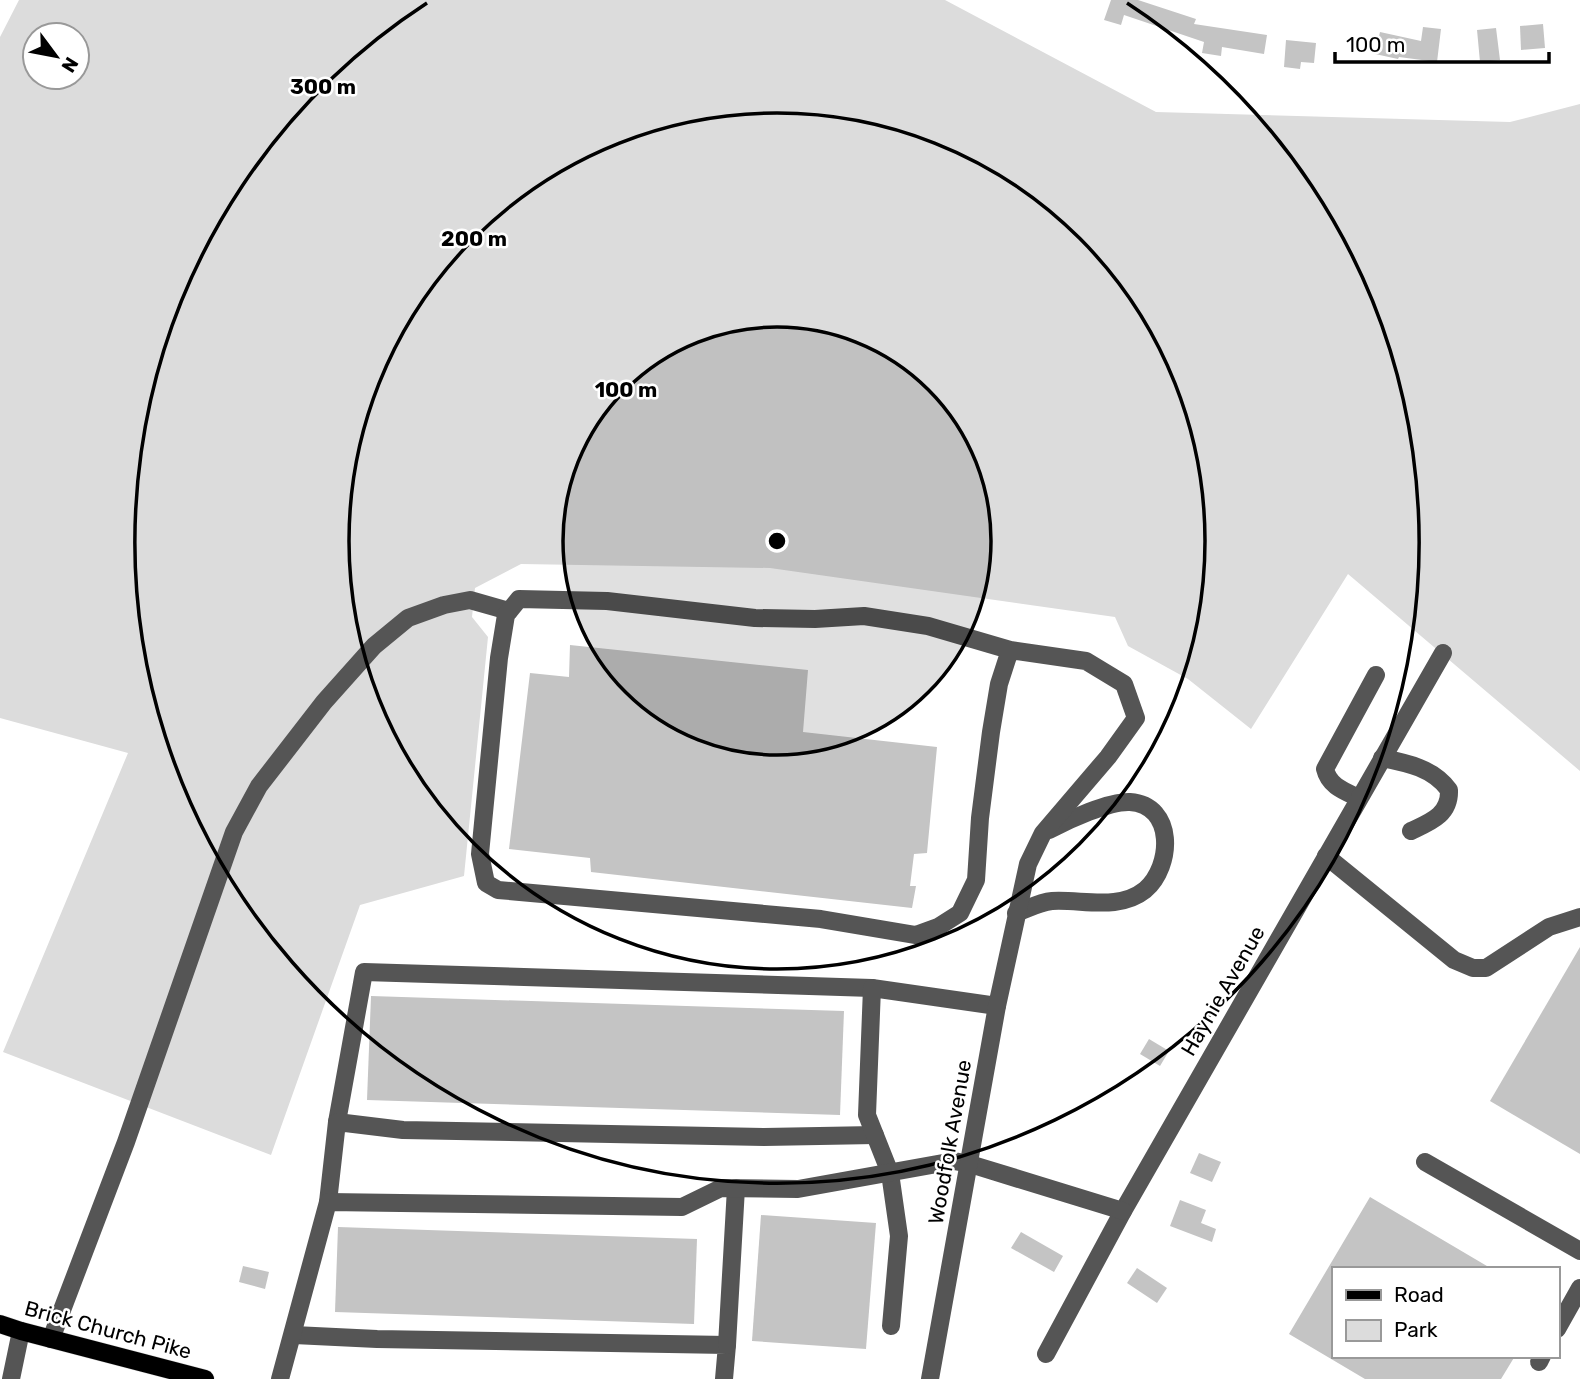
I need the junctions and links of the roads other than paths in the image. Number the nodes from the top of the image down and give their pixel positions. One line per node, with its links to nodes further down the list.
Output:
1 (509, 611): 2 (street); 2 (street); 29 (street)
2 (1010, 650): 8 (street, Woodfolk Avenue)
3 (1443, 653): 5 (street, Haynie Avenue)
4 (1376, 675): 6 (street)
5 (1382, 758): 6 (street, Haynie Avenue); 7 (street)
6 (1359, 798): 9 (street, Haynie Avenue)
7 (1411, 831)
8 (1043, 833): 10 (street, Woodfolk Avenue); 10 (street)
9 (1326, 856): 11 (street); 21 (street, Haynie Avenue)
10 (1016, 913): 13 (street, Woodfolk Avenue)
11 (1580, 918)
12 (872, 988): 13 (street); 14 (street); 15 (street)
13 (997, 1006): 17 (street, Woodfolk Avenue)
14 (337, 1122): 15 (street); 20 (street)
15 (875, 1135): 18 (street)
16 (1424, 1162): 22 (street)
17 (970, 1164): 18 (street); 21 (street); 37 (street, Woodfolk Avenue)
18 (890, 1173): 19 (street); 25 (street)
19 (736, 1188): 20 (street); 30 (street)
20 (328, 1202): 28 (street)
21 (1123, 1211): 31 (street, Haynie Avenue)
22 (1580, 1251)
23 (1580, 1289): 26 (street)
24 (0, 1324): 27 (main road, Brick Church Pike)
25 (891, 1326)
26 (1559, 1326)
27 (21, 1331): 29 (main road, Brick Church Pike); 33 (street)
28 (294, 1335): 30 (street); 35 (street)
29 (51, 1339): 32 (main road, Brick Church Pike)
30 (727, 1345): 36 (street)
31 (1046, 1354)
32 (167, 1374): 34 (main road, Brick Church Pike)
33 (11, 1379)
34 (205, 1379)
35 (280, 1379)
36 (724, 1379)
37 (930, 1379)

